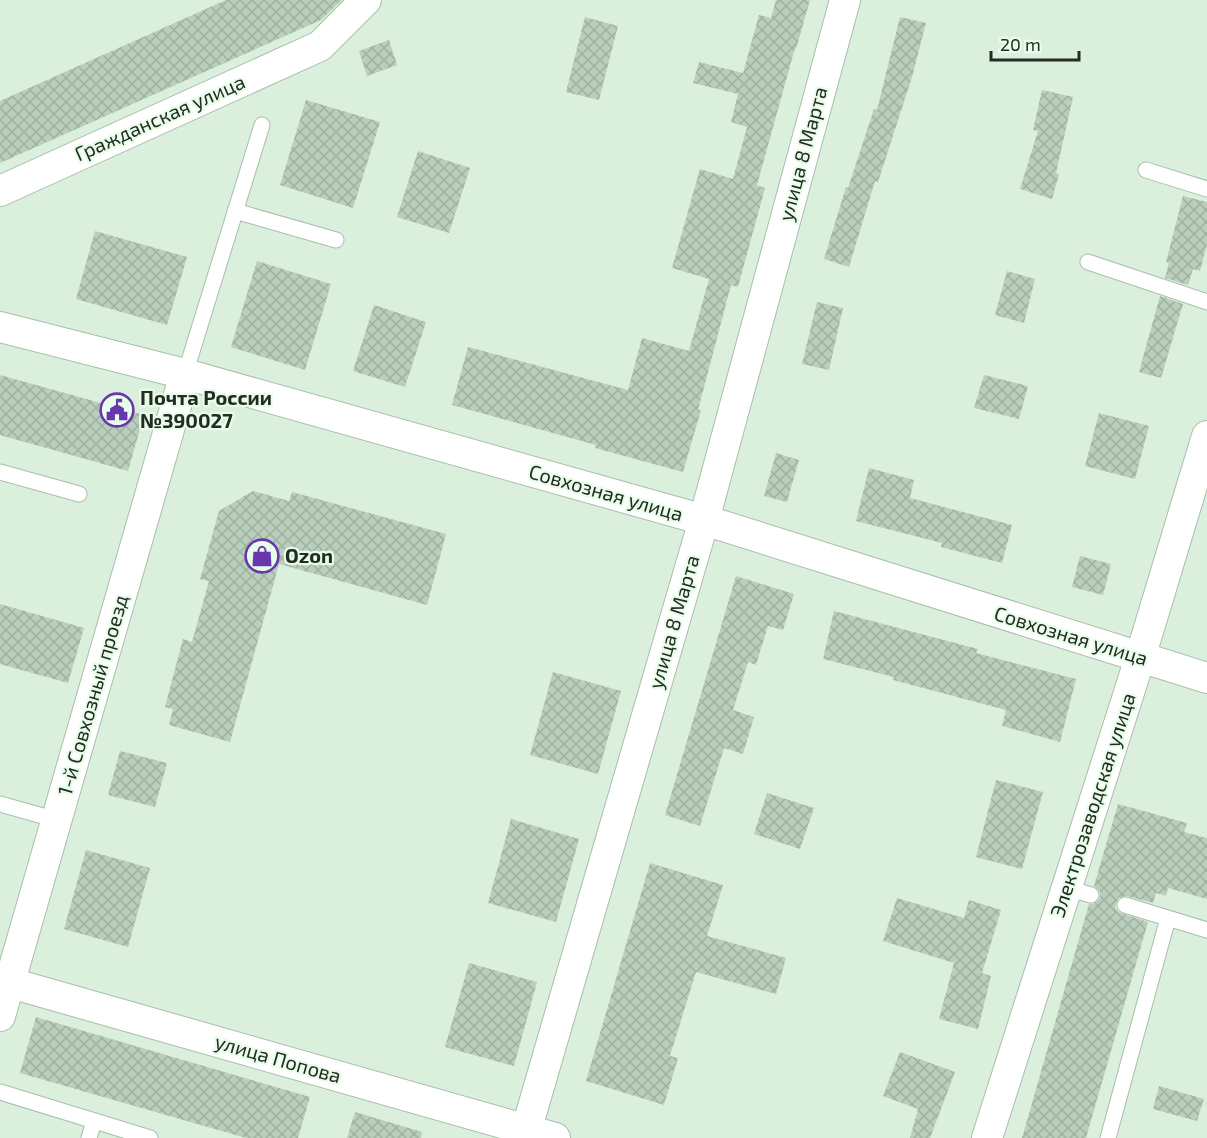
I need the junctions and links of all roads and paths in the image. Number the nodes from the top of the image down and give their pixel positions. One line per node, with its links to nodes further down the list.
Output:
1 (366, 0): 6 (street, Гражданская улица)
2 (845, 0): 16 (street, улица 8 Марта)
3 (262, 125): 7 (lane)
4 (1146, 170): 5 (lane)
5 (1207, 189)
6 (0, 191)
7 (235, 211): 8 (lane); 12 (lane)
8 (336, 240)
9 (1088, 262): 10 (lane)
10 (1207, 302)
11 (0, 327): 12 (street, Совхозная улица)
12 (185, 374): 16 (street, Совхозная улица); 20 (street, 1-й Совхозный проезд)
13 (1207, 436): 17 (street, Электрозаводская улица)
14 (0, 472): 15 (lane)
15 (79, 494)
16 (704, 520): 17 (street, Совхозная улица); 28 (street, улица 8 Марта)
17 (1140, 658): 18 (street, Совхозная улица); 32 (street, Электрозаводская улица)
18 (1207, 678)
19 (0, 804): 20 (lane)
20 (57, 820): 24 (street, 1-й Совхозный проезд)
21 (1125, 905): 22 (lane)
22 (1168, 918): 23 (lane); 33 (lane)
23 (1207, 930)
24 (5, 982): 25 (street, 1-й Совхозный проезд); 28 (street, улица Попова)
25 (0, 1016)
26 (0, 1092): 27 (lane)
27 (94, 1121): 29 (lane); 30 (lane)
28 (525, 1134): 31 (street, улица Попова)
29 (89, 1138)
30 (150, 1138)
31 (555, 1138)
32 (987, 1138)
33 (1108, 1138)

